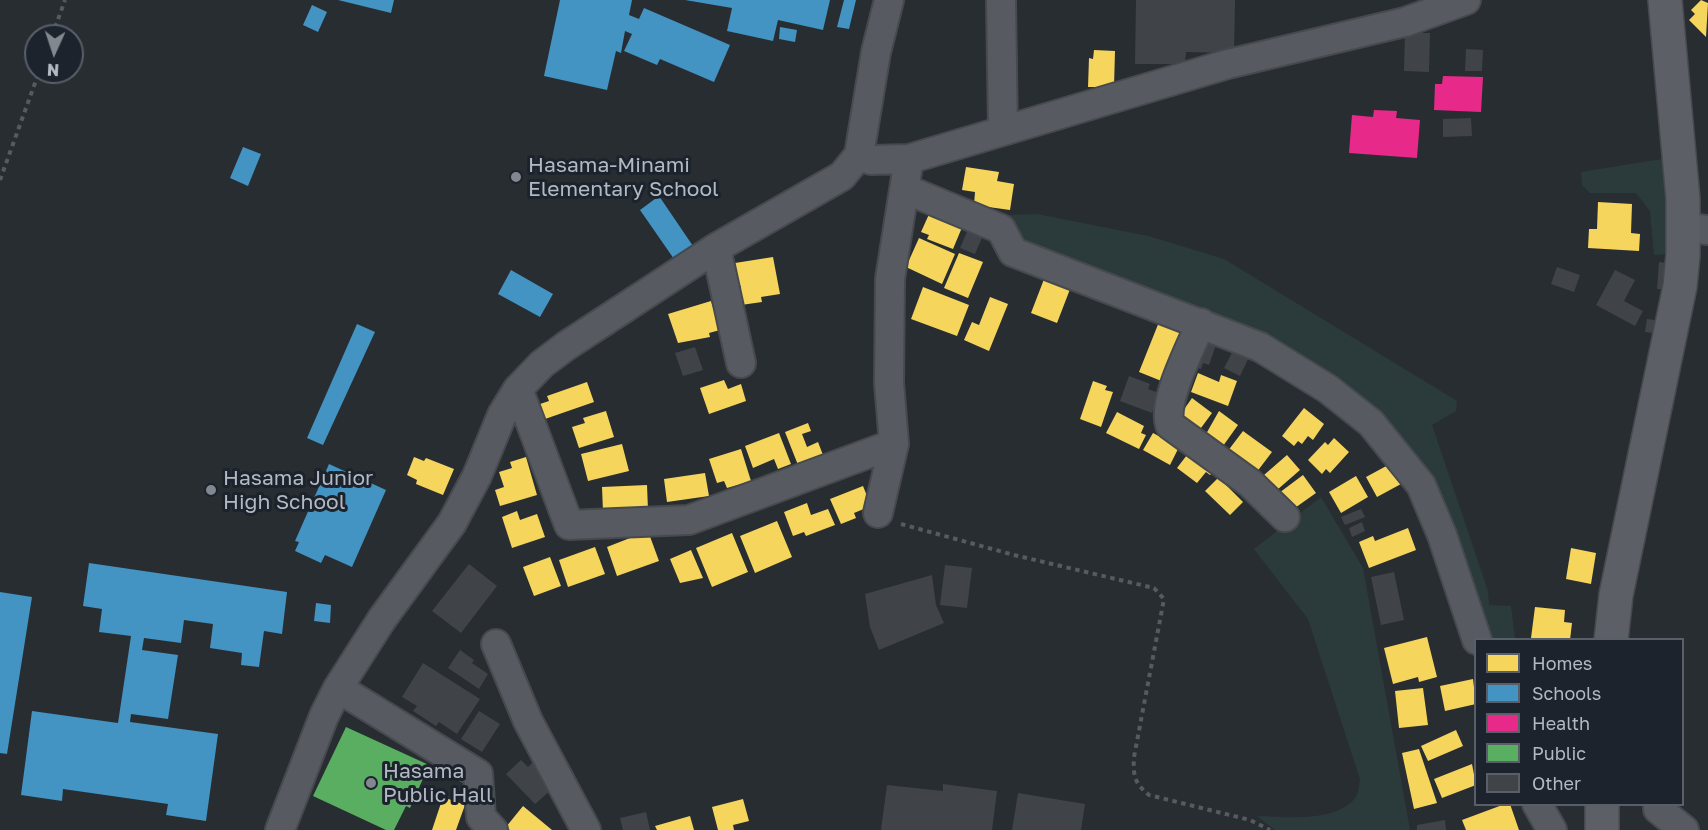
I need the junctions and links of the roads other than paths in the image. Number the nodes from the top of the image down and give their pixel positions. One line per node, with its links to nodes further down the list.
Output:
1 (889, 0): 6 (street)
2 (1001, 0): 5 (street)
3 (1466, 0): 5 (street)
4 (1665, 0): 9 (street)
5 (1003, 131): 7 (street)
6 (859, 155): 7 (street); 10 (street)
7 (909, 159): 8 (street)
8 (904, 189): 11 (street); 14 (street)
9 (1696, 228): 17 (street)
10 (716, 248): 12 (street); 13 (street)
11 (1201, 323): 16 (street); 18 (street)
12 (741, 363)
13 (518, 389): 14 (street); 20 (street)
14 (894, 444): 15 (street)
15 (878, 513)
16 (1285, 517)
17 (1613, 636)
18 (1477, 638)
19 (495, 644): 26 (street)
20 (338, 688): 24 (street); 25 (street)
21 (1537, 806): 27 (street)
22 (1602, 806): 28 (street)
23 (1658, 806): 29 (street)
24 (280, 830)
25 (493, 830)
26 (586, 830)
27 (1552, 830)
28 (1602, 830)
29 (1684, 830)

